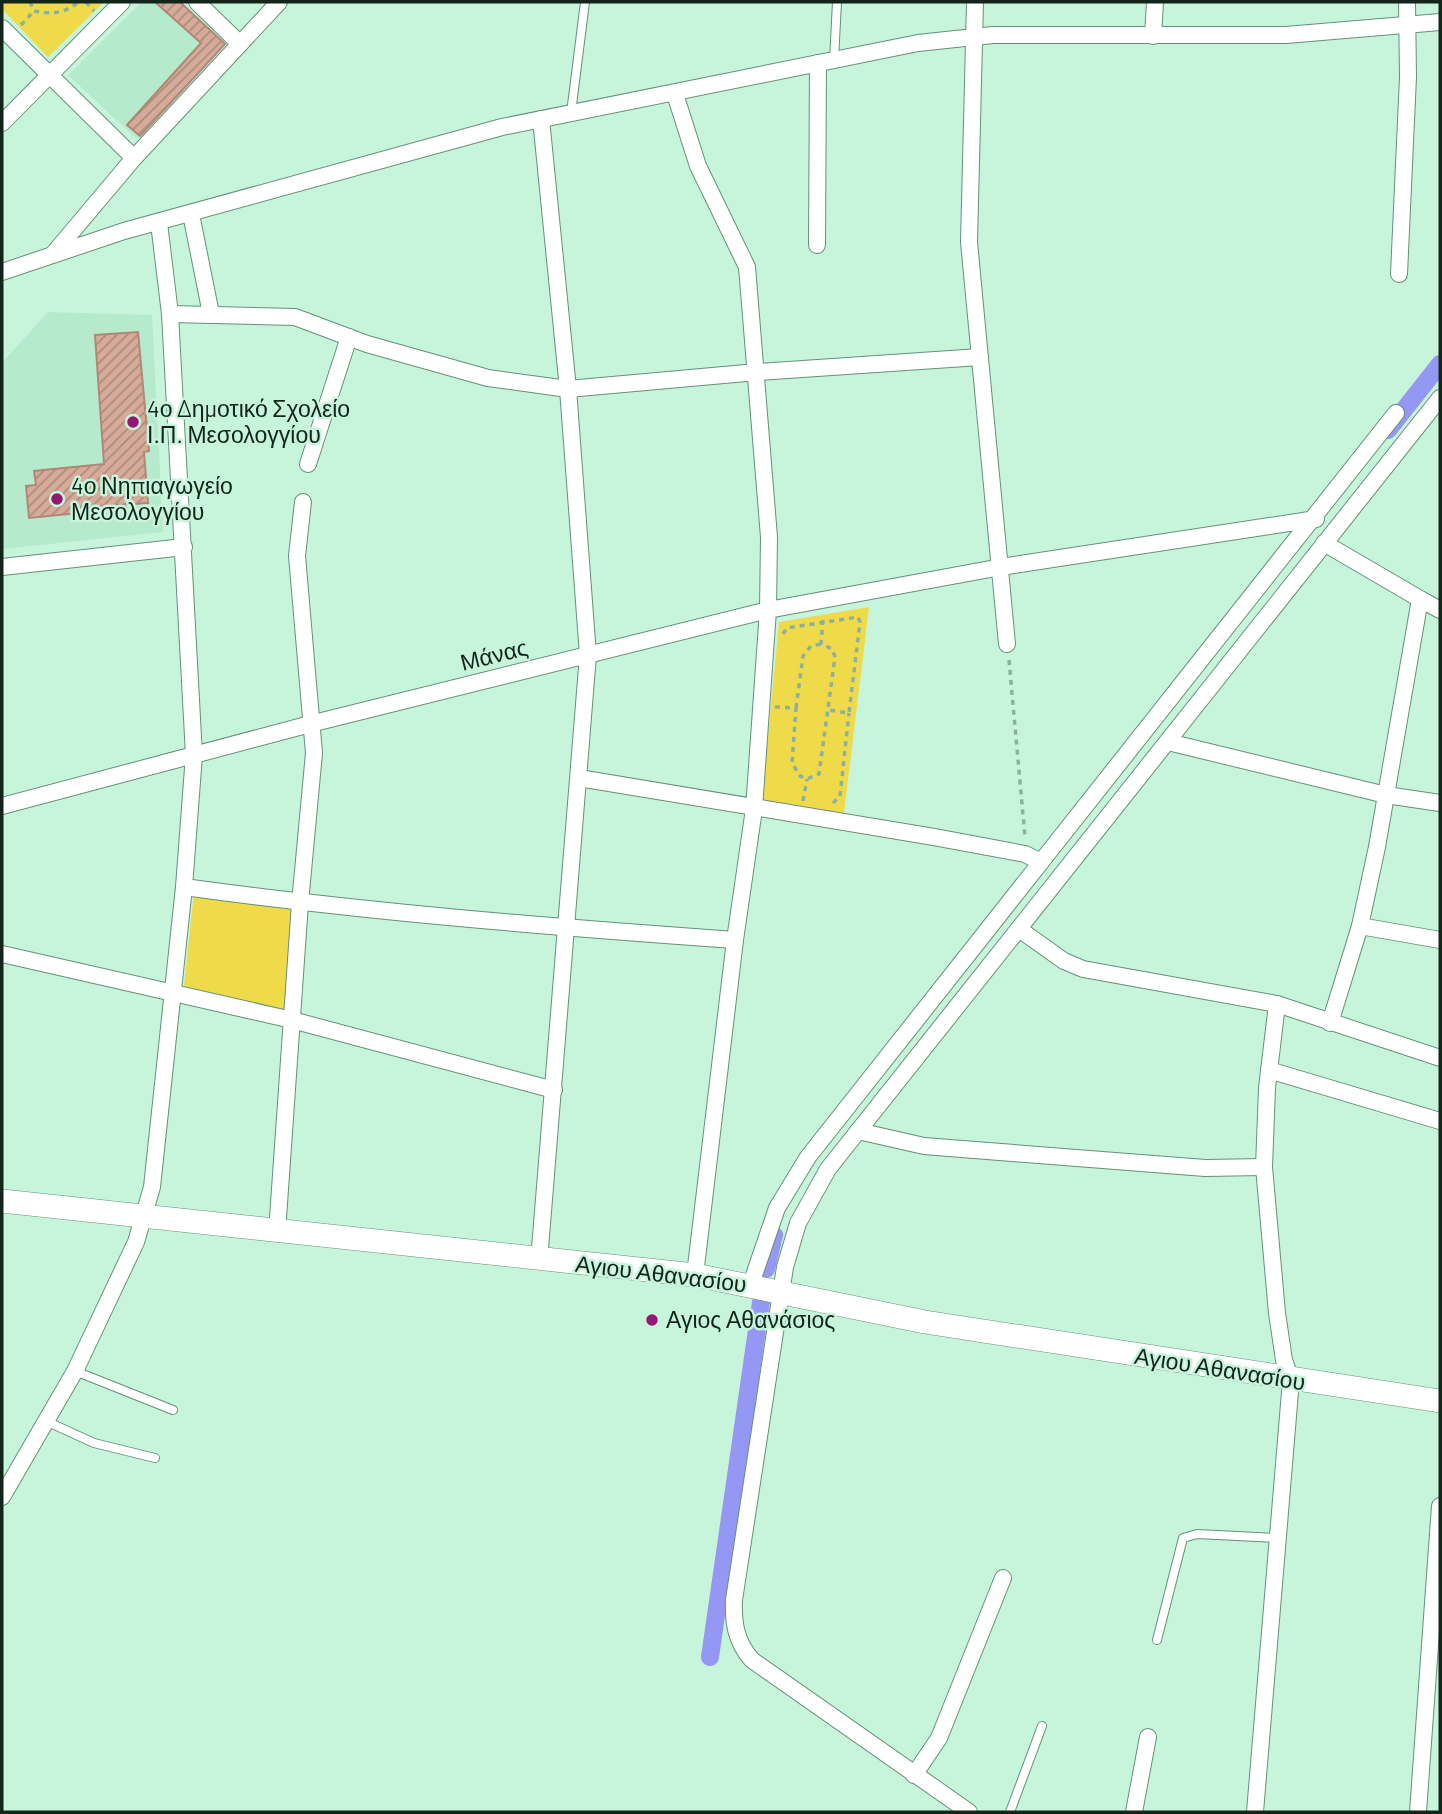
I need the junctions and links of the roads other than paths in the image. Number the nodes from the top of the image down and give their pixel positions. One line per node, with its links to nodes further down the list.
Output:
1 (121, 2): 16 (street)
2 (197, 2): 14 (street)
3 (279, 2): 14 (street)
4 (585, 2): 18 (lane)
5 (837, 2): 15 (lane)
6 (975, 2): 12 (street)
7 (1155, 2): 13 (street)
8 (1407, 2): 10 (street)
9 (1440, 22): 10 (street)
10 (1406, 26): 13 (street); 27 (street)
11 (2, 28): 16 (street)
12 (971, 36): 13 (street); 15 (street); 31 (street)
13 (1153, 36)
14 (240, 44): 21 (street)
15 (826, 62): 17 (street); 24 (street)
16 (48, 76): 20 (street); 21 (street)
17 (674, 94): 18 (street); 32 (street)
18 (571, 114): 19 (street)
19 (541, 119): 22 (street); 33 (street)
20 (2, 123)
21 (134, 158): 25 (street)
22 (191, 214): 23 (street); 29 (street)
23 (159, 223): 25 (street); 28 (street)
24 (817, 245)
25 (54, 253): 26 (street)
26 (2, 272)
27 (1399, 274)
28 (170, 314): 29 (street); 40 (street)
29 (211, 314): 30 (street)
30 (349, 337): 33 (street); 36 (street)
31 (980, 357): 32 (street); 42 (street)
32 (757, 372): 33 (street); 44 (street)
33 (568, 389): 47 (street)
34 (1440, 398): 39 (street)
35 (1396, 413): 38 (street)
36 (308, 464)
37 (303, 502): 48 (street)
38 (1316, 519): 42 (street, Μάνας); 56 (street)
39 (1324, 543): 43 (street); 49 (street)
40 (184, 547): 41 (street); 50 (street)
41 (2, 567)
42 (1002, 567): 44 (street, Μάνας); 46 (street)
43 (1420, 599): 45 (street); 52 (street)
44 (768, 610): 47 (street, Μάνας); 55 (street)
45 (1440, 610)
46 (1007, 644)
47 (588, 655): 48 (street, Μάνας); 51 (street)
48 (314, 723): 50 (street, Μάνας); 58 (street)
49 (1168, 742): 52 (street); 61 (street)
50 (194, 755): 54 (street, Μάνας); 57 (street)
51 (579, 778): 55 (street); 60 (street)
52 (1386, 795): 53 (street); 59 (street)
53 (1440, 803)
54 (2, 806)
55 (754, 808): 56 (street); 62 (street)
56 (1041, 862): 80 (street)
57 (184, 887): 58 (street); 65 (street)
58 (300, 903): 60 (street); 67 (street)
59 (1360, 926): 63 (street); 68 (street)
60 (566, 929): 62 (street); 71 (street)
61 (1019, 929): 66 (street); 73 (street)
62 (735, 940): 79 (street)
63 (1440, 940)
64 (2, 954): 65 (street)
65 (172, 991): 67 (street); 76 (street)
66 (1277, 1004): 68 (street); 70 (street)
67 (292, 1020): 71 (street); 77 (street)
68 (1330, 1023): 69 (street)
69 (1440, 1058)
70 (1269, 1070): 72 (street); 74 (street)
71 (554, 1090): 78 (street)
72 (1440, 1121)
73 (858, 1131): 74 (street); 81 (street)
74 (1264, 1167): 83 (street)
75 (2, 1201): 76 (main road, Αγιου Αθανασίου)
76 (145, 1216): 77 (main road, Αγιου Αθανασίου); 82 (street)
77 (277, 1232): 78 (main road, Αγιου Αθανασίου)
78 (539, 1261): 79 (main road, Αγιου Αθανασίου)
79 (695, 1275): 80 (main road, Αγιου Αθανασίου)
80 (751, 1284): 81 (main road, Αγιου Αθανασίου)
81 (781, 1293): 83 (main road, Αγιου Αθανασίου); 95 (street)
82 (75, 1371): 85 (lane); 86 (street)
83 (1291, 1380): 84 (main road, Αγιου Αθανασίου); 90 (street)
84 (1440, 1401)
85 (173, 1410)
86 (48, 1422): 87 (lane); 88 (street)
87 (155, 1458)
88 (2, 1497)
89 (1440, 1506): 100 (street)
90 (1277, 1538): 92 (lane); 99 (street)
91 (1003, 1578): 95 (street)
92 (1157, 1640)
93 (1042, 1726): 97 (lane)
94 (1148, 1737): 98 (street)
95 (914, 1775): 96 (street)
96 (969, 1812)
97 (1010, 1812)
98 (1134, 1812)
99 (1255, 1812)
100 (1418, 1812)

